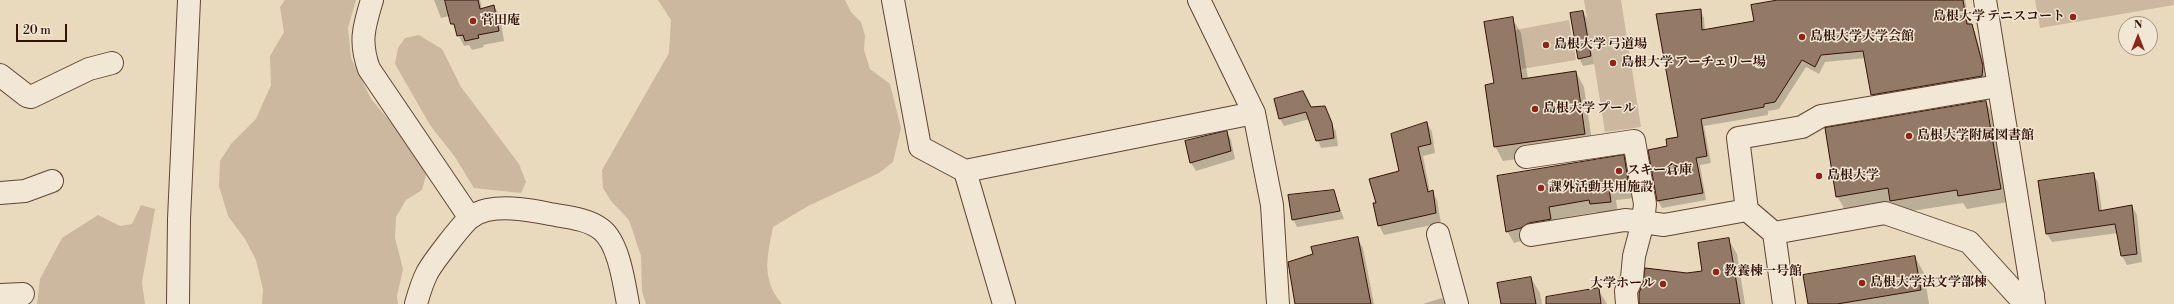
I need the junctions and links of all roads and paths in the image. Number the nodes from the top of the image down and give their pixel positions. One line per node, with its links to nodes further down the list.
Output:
1 (189, 0): 23 (street)
2 (372, 0): 15 (street)
3 (894, 0): 11 (street)
4 (1199, 0): 9 (street)
5 (1985, 0): 8 (street)
6 (112, 64): 7 (street)
7 (0, 75)
8 (1998, 86): 14 (street); 22 (street)
9 (1254, 113): 11 (street); 27 (street)
10 (1526, 157): 16 (street)
11 (965, 171): 26 (street)
12 (52, 181): 13 (street)
13 (0, 193)
14 (1747, 210): 16 (street); 17 (street)
15 (470, 218): 24 (street); 25 (street)
16 (1643, 222): 19 (street); 29 (street)
17 (1774, 233): 22 (street); 30 (street)
18 (1438, 234): 28 (street)
19 (1531, 234)
20 (23, 294): 21 (street)
21 (0, 295)
22 (2033, 299)
23 (178, 304)
24 (416, 304)
25 (628, 304)
26 (1004, 304)
27 (1278, 304)
28 (1457, 304)
29 (1627, 304)
30 (1784, 304)

